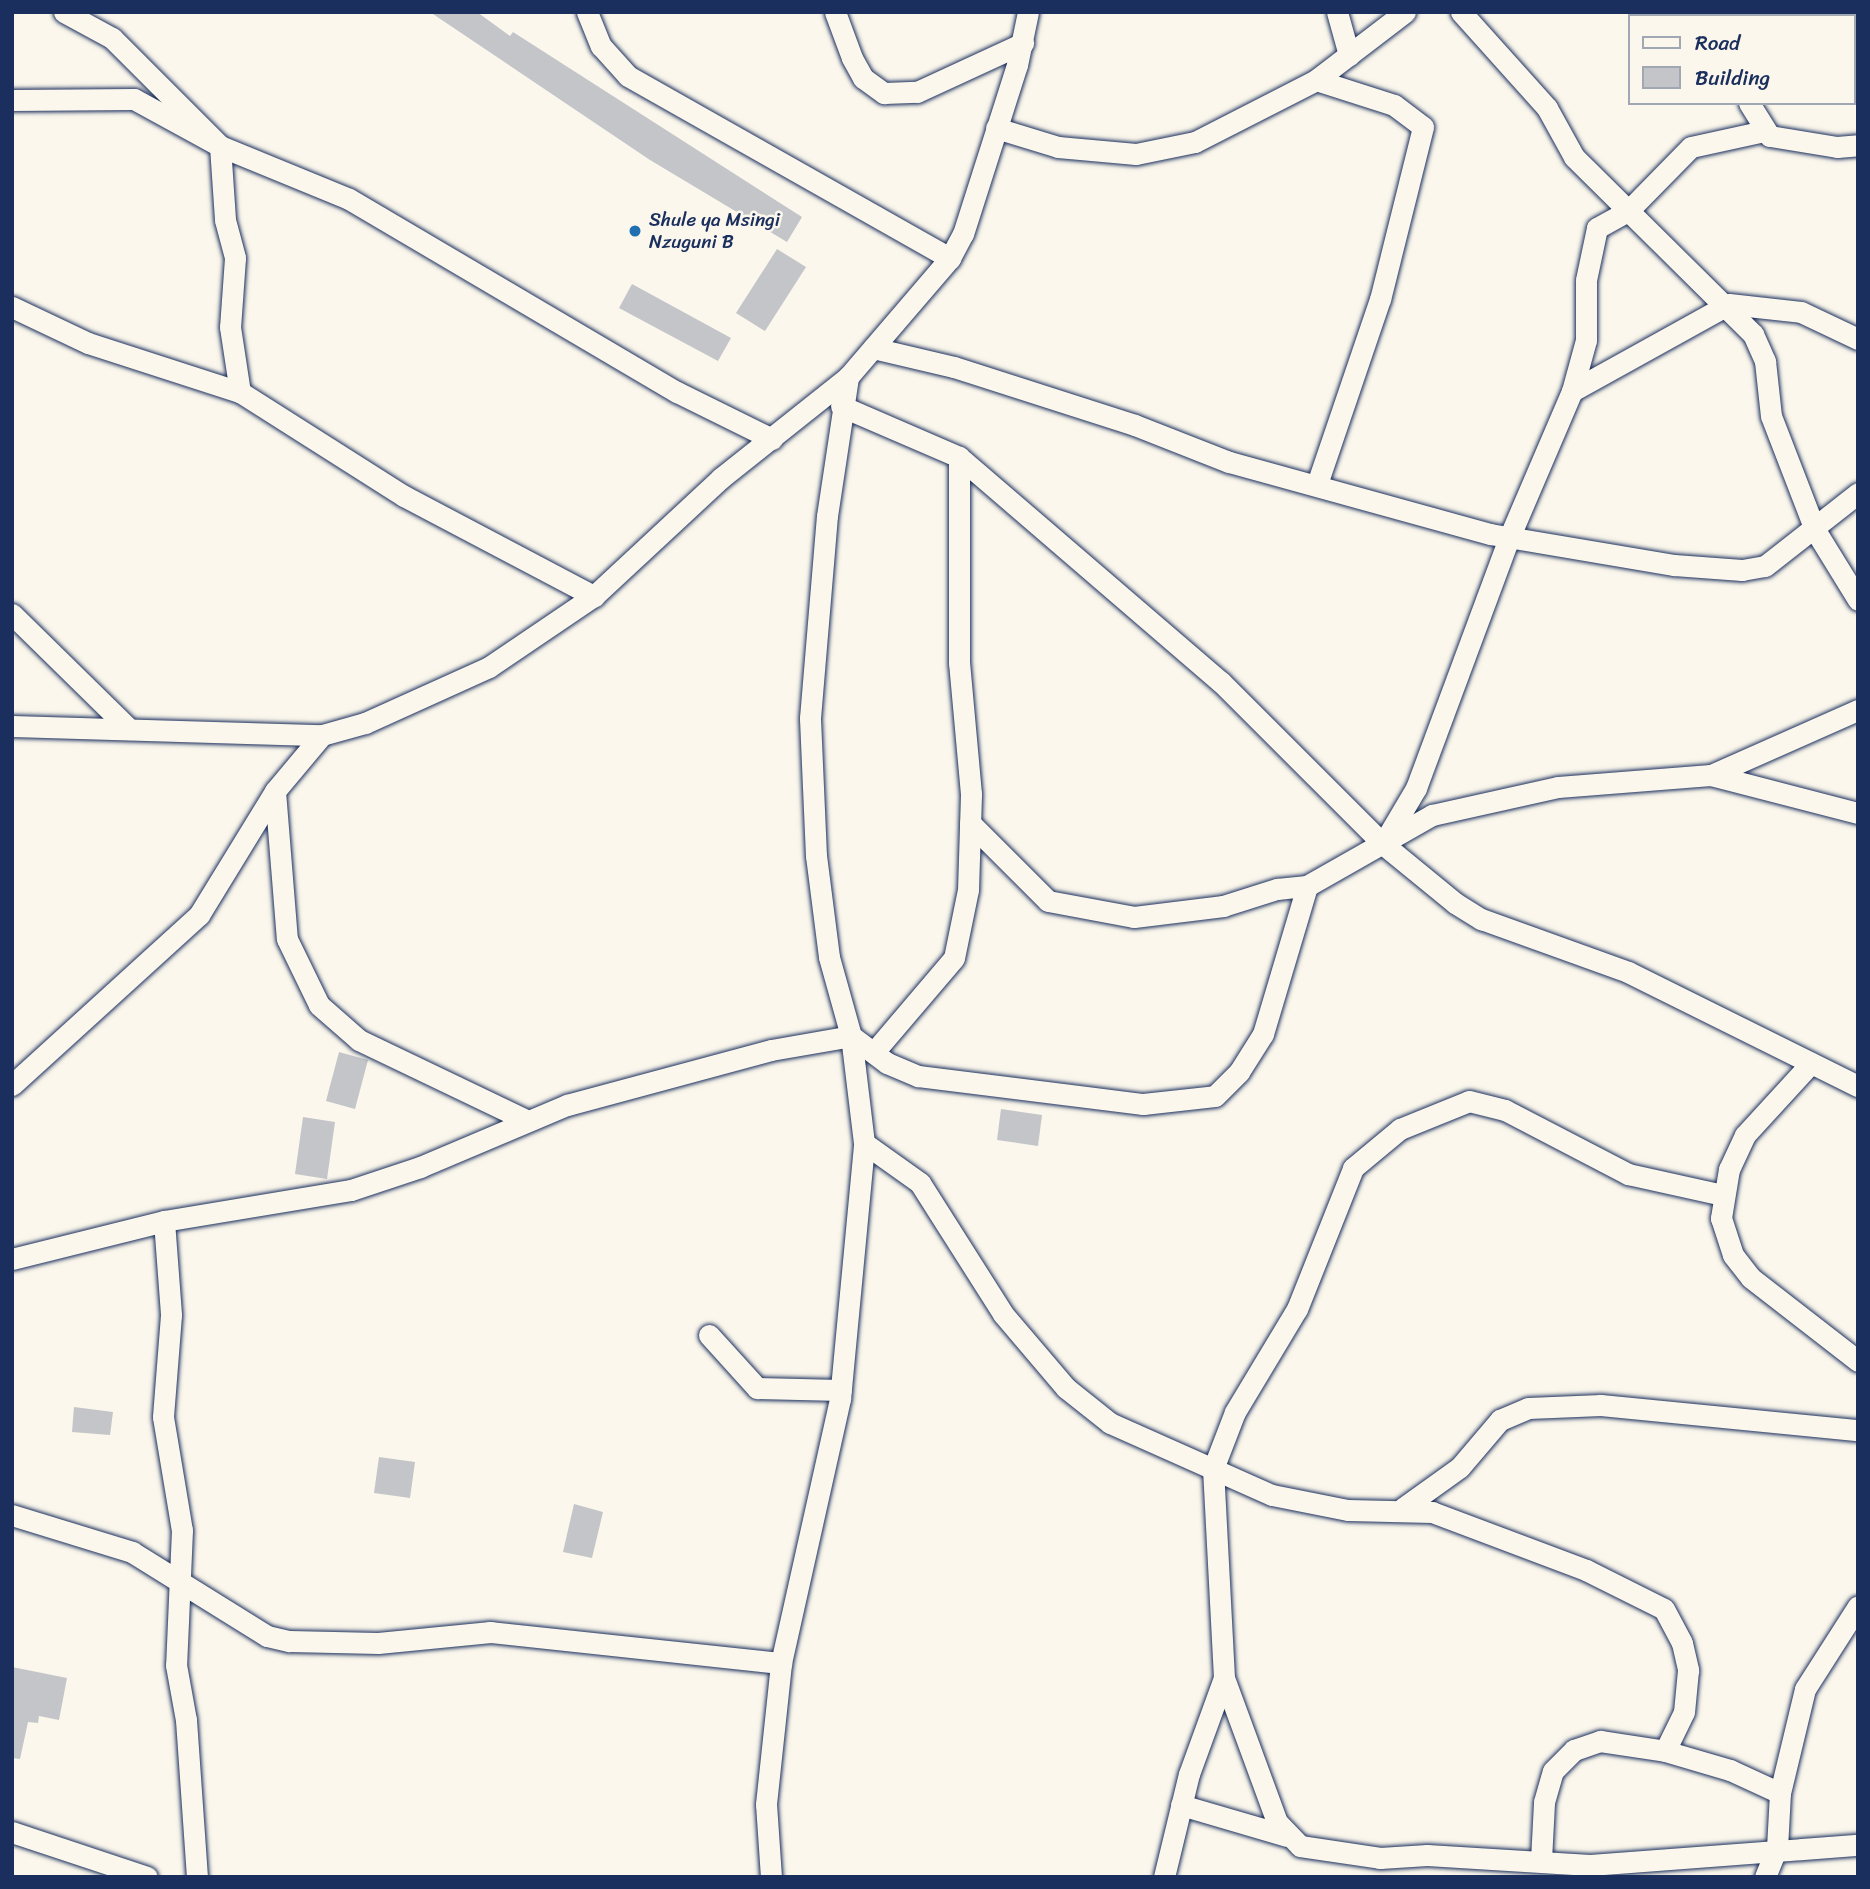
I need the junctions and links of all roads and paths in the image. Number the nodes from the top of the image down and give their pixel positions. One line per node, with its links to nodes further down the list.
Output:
1 (64, 12): 16 (street)
2 (587, 12): 18 (street)
3 (835, 12): 8 (street)
4 (1028, 12): 8 (street)
5 (1337, 12): 9 (street)
6 (1405, 12): 9 (street)
7 (1461, 12): 17 (street)
8 (1023, 43): 13 (street)
9 (1349, 55): 10 (street)
10 (1316, 80): 13 (street); 29 (street)
11 (12, 100): 16 (street)
12 (1750, 105): 14 (street)
13 (996, 128): 18 (street)
14 (1764, 131): 15 (street); 17 (street)
15 (1858, 145)
16 (220, 146): 25 (street); 27 (street)
17 (1629, 209): 19 (street); 24 (street)
18 (950, 258): 22 (street)
19 (1729, 304): 21 (street); 24 (street); 31 (street)
20 (12, 307): 25 (street)
21 (1858, 339)
22 (873, 348): 23 (street); 29 (street)
23 (848, 377): 26 (street); 27 (street)
24 (1572, 391): 32 (street)
25 (240, 392): 33 (street)
26 (841, 406): 28 (street); 46 (street)
27 (772, 439): 33 (street)
28 (959, 457): 43 (street); 44 (street)
29 (1317, 484): 32 (street)
30 (1858, 492): 31 (street)
31 (1815, 530): 32 (street); 34 (street)
32 (1509, 538): 44 (street)
33 (594, 596): 39 (street)
34 (1858, 600)
35 (12, 614): 38 (street)
36 (1858, 710): 40 (street)
37 (12, 726): 38 (street)
38 (130, 729): 39 (street)
39 (322, 735): 41 (street)
40 (1711, 775): 42 (street); 44 (street)
41 (275, 791): 49 (street); 51 (street)
42 (1858, 813)
43 (970, 822): 45 (street); 47 (street)
44 (1383, 844): 45 (street); 48 (street)
45 (1307, 886): 47 (street)
46 (851, 1036): 47 (street); 51 (street); 52 (street)
47 (874, 1052)
48 (1811, 1063): 50 (street); 53 (street)
49 (12, 1085)
50 (1858, 1086)
51 (526, 1120): 54 (street)
52 (864, 1143): 58 (street); 60 (street)
53 (1723, 1195): 57 (street); 60 (street)
54 (164, 1221): 55 (street); 63 (street)
55 (12, 1259)
56 (709, 1335): 58 (street)
57 (1858, 1362)
58 (841, 1390): 65 (street)
59 (1858, 1430): 61 (street)
60 (1213, 1468): 61 (street); 66 (street)
61 (1403, 1508): 67 (street)
62 (12, 1515): 63 (street)
63 (179, 1582): 65 (street); 76 (street)
64 (1858, 1606): 68 (street)
65 (782, 1663): 77 (street)
66 (1224, 1678): 69 (street); 71 (street)
67 (1665, 1751): 68 (street); 74 (street)
68 (1780, 1793): 73 (street)
69 (1181, 1805): 71 (street); 78 (street)
70 (12, 1832): 75 (street)
71 (1287, 1836): 74 (street)
72 (1858, 1845): 73 (street)
73 (1777, 1848): 74 (street); 79 (street)
74 (1541, 1860)
75 (147, 1877)
76 (197, 1877)
77 (771, 1877)
78 (1164, 1877)
79 (1765, 1877)

